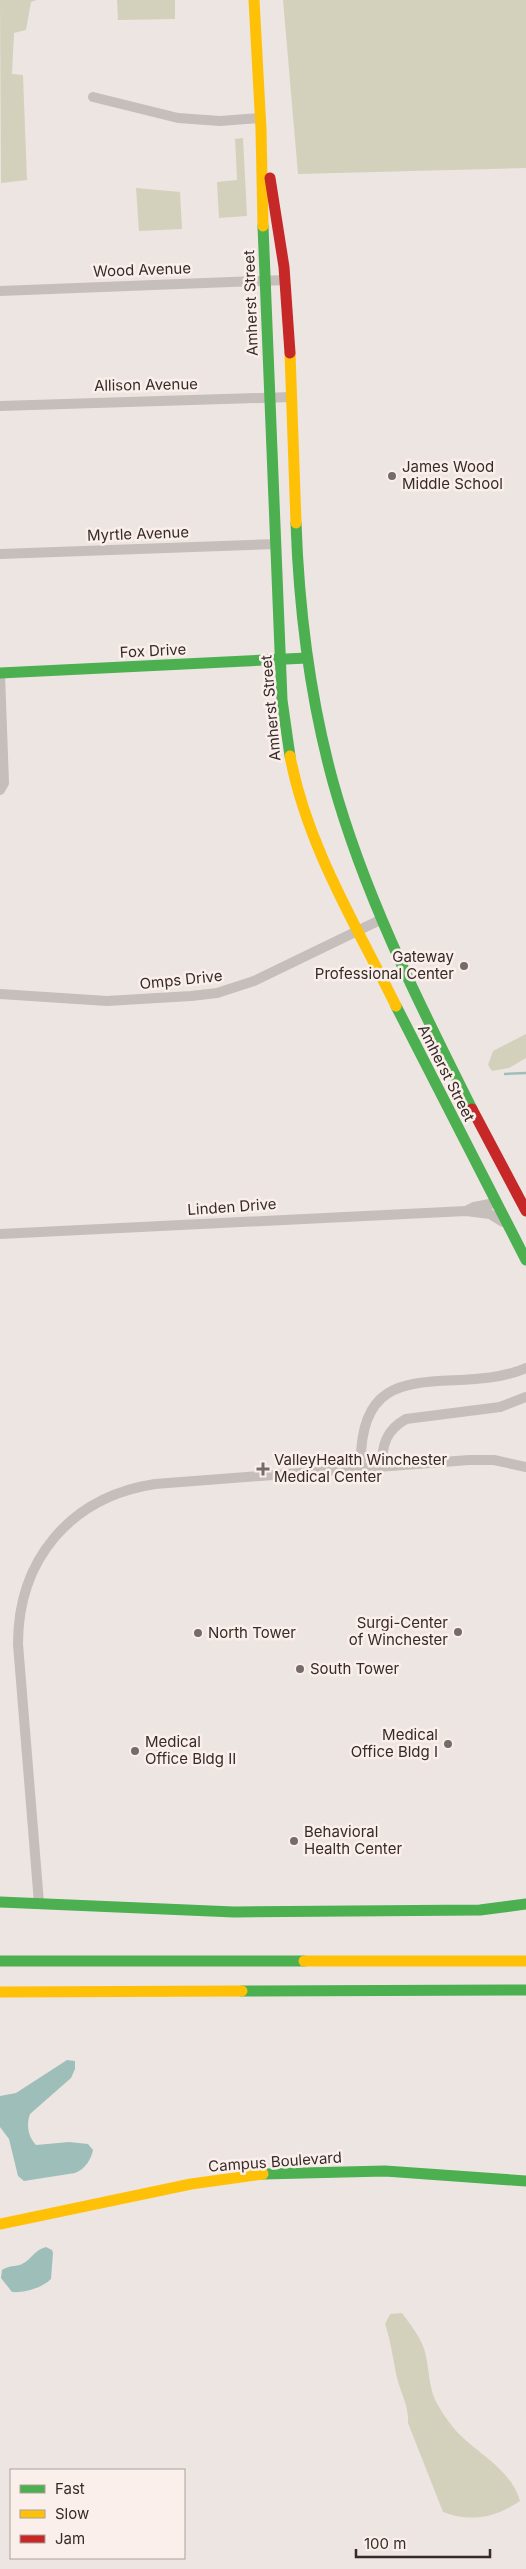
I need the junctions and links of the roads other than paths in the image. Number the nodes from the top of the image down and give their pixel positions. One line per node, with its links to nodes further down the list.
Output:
1 (254, 0): 3 (main road, Amherst Street)
2 (94, 96): 3 (street)
3 (260, 123): 4 (main road, Amherst Street); 5 (main road, Amherst Street)
4 (285, 280): 5 (street, Wood Avenue); 8 (main road, Amherst Street)
5 (265, 281): 6 (street, Wood Avenue); 7 (main road, Amherst Street)
6 (0, 291)
7 (267, 328): 8 (main road); 9 (main road, Amherst Street)
8 (291, 360): 10 (main road, Amherst Street)
9 (270, 397): 10 (street, Allison Avenue); 11 (street, Allison Avenue); 12 (main road, Amherst Street)
10 (292, 397): 14 (main road, Amherst Street)
11 (0, 406)
12 (276, 544): 13 (street, Myrtle Avenue); 14 (main road); 16 (main road, Amherst Street)
13 (0, 554)
14 (301, 590): 15 (main road, Amherst Street)
15 (307, 658): 16 (main road, Fox Drive); 19 (main road, Amherst Street)
16 (281, 660): 17 (main road, Fox Drive); 20 (main road, Amherst Street)
17 (0, 674): 18 (street)
18 (1, 788)
19 (380, 920): 20 (street, Omps Drive); 23 (main road, Amherst Street)
20 (358, 930): 21 (street, Omps Drive); 22 (main road, Amherst Street)
21 (0, 994)
22 (482, 1178): 23 (main road); 24 (main road, Amherst Street)
23 (519, 1199): 26 (main road, Amherst Street)
24 (495, 1203): 25 (street, Linden Drive); 27 (main road); 28 (main road, Amherst Street)
25 (466, 1211): 28 (street, Linden Drive); 29 (street, Linden Drive)
26 (526, 1212)
27 (526, 1221)
28 (506, 1223): 30 (main road, Amherst Street)
29 (0, 1234)
30 (526, 1260)
31 (526, 1368): 35 (street)
32 (526, 1398): 33 (street)
33 (382, 1466): 34 (street); 35 (street)
34 (526, 1467)
35 (361, 1468): 37 (street)
36 (0, 1902): 37 (main road)
37 (39, 1904): 38 (main road)
38 (526, 1904)
39 (526, 1956): 40 (main road)
40 (470, 1959): 41 (main road); 42 (main road)
41 (0, 1961)
42 (526, 1961)
43 (526, 1990): 44 (main road)
44 (0, 1992)
45 (526, 2181): 46 (main road, Campus Boulevard)
46 (0, 2224)

